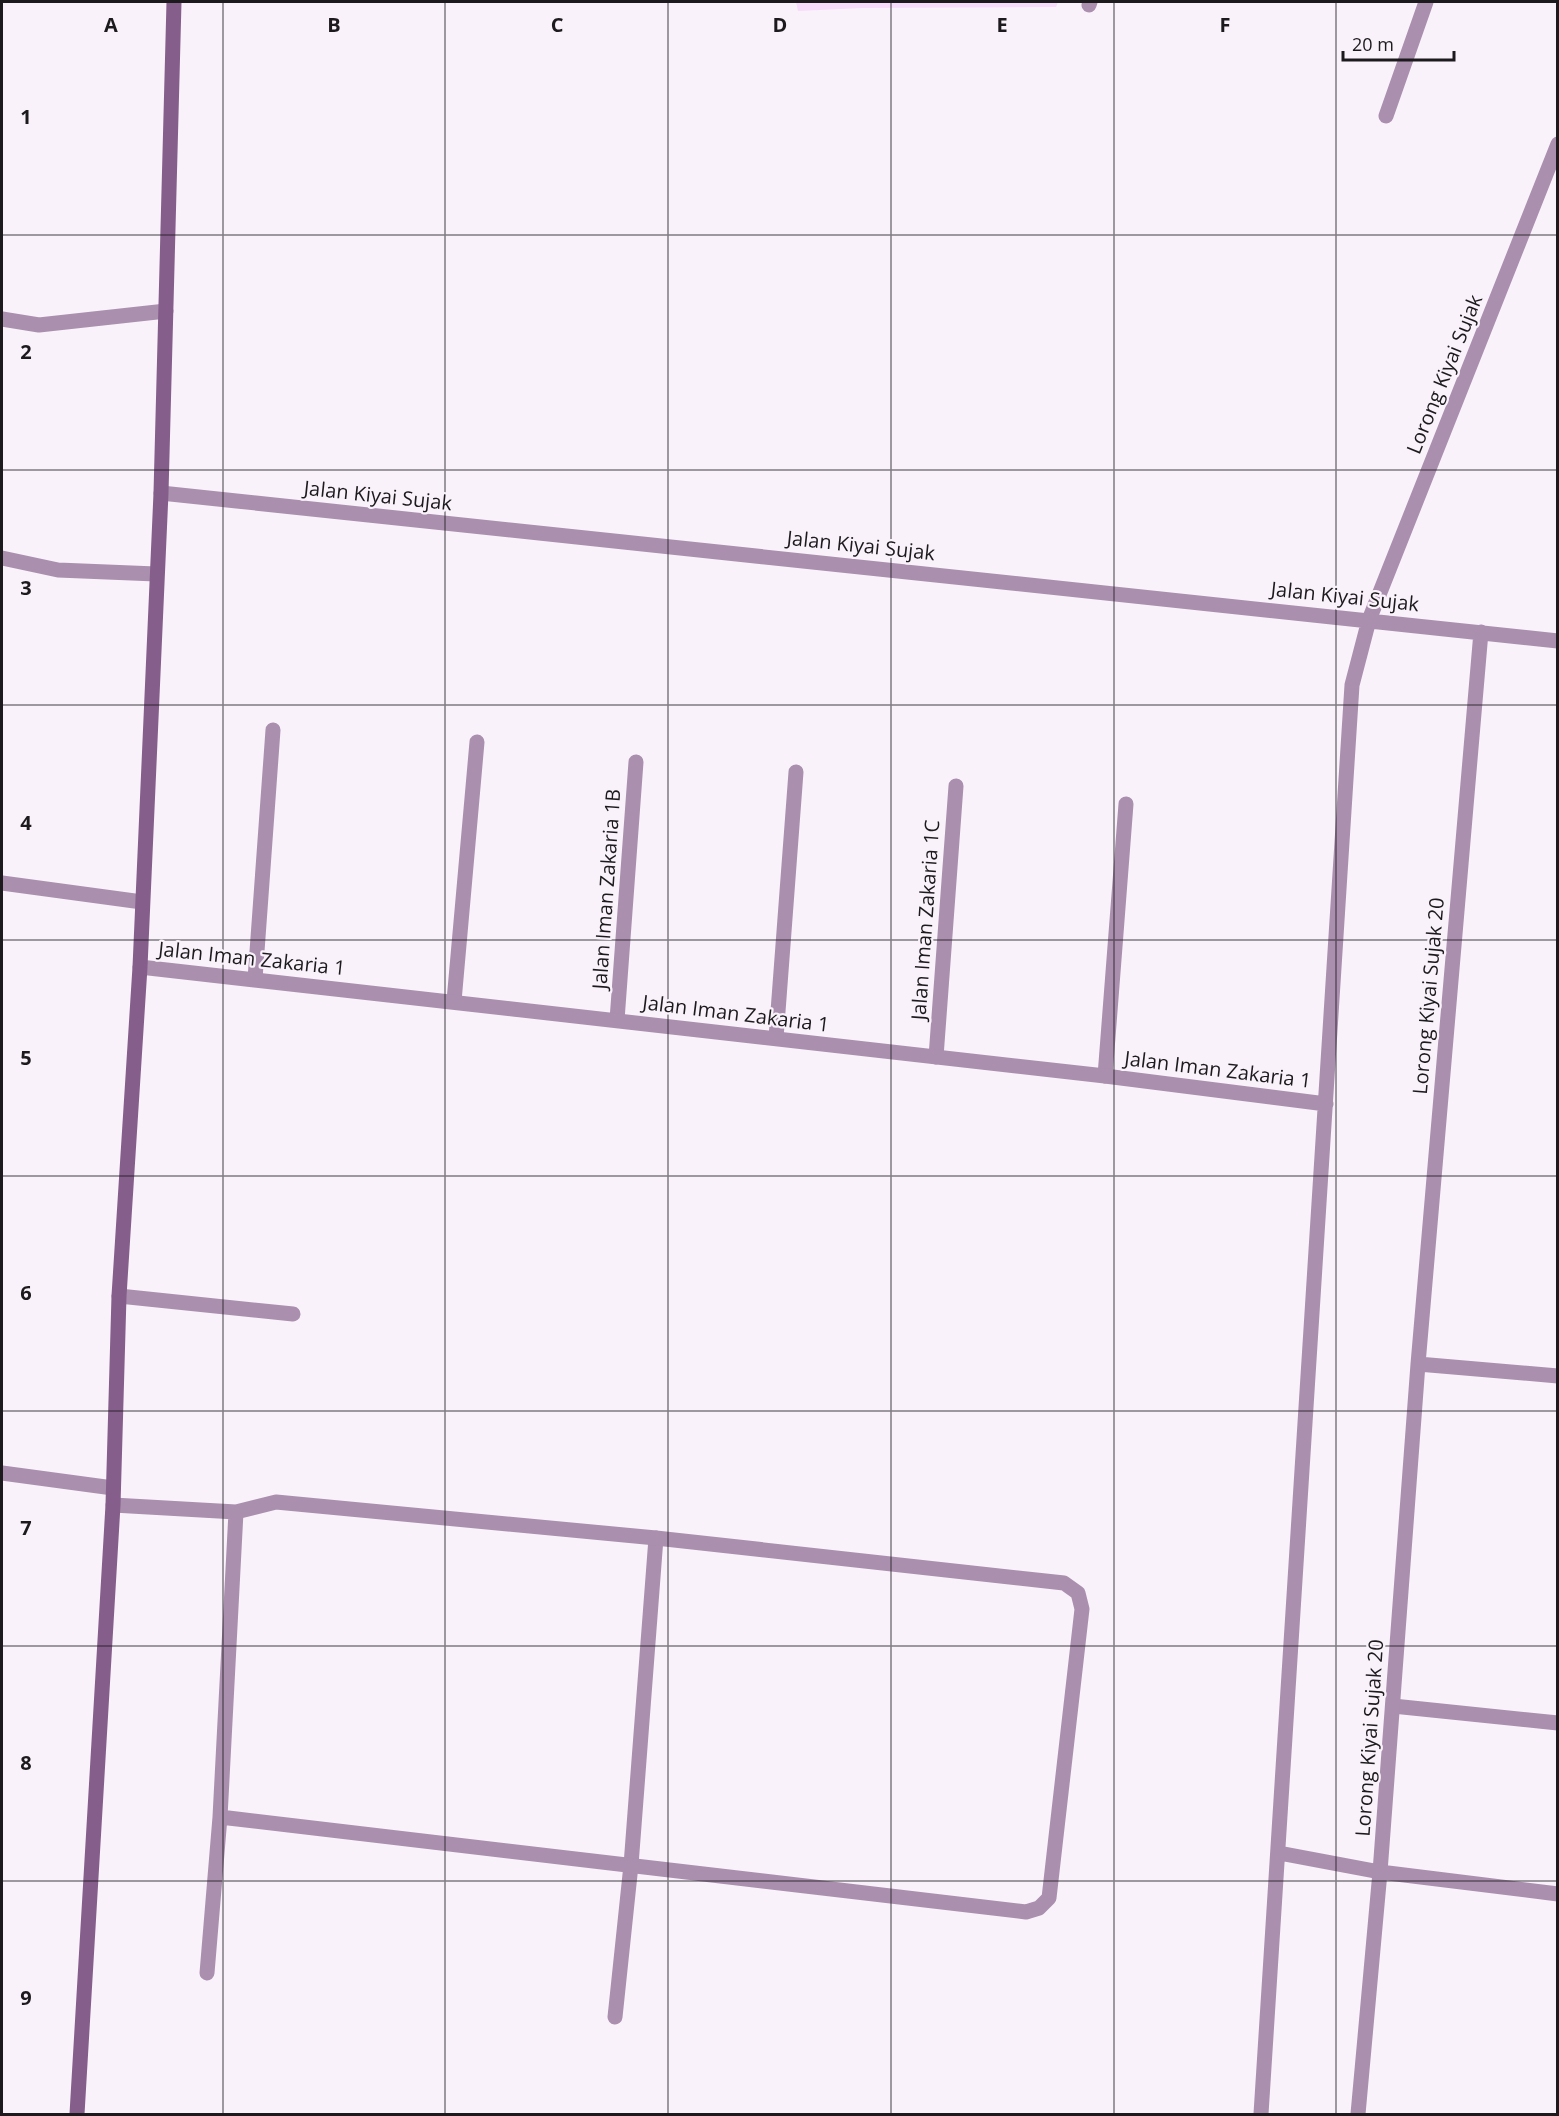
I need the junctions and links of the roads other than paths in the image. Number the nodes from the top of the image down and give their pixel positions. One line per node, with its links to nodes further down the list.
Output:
1 (174, 2): 5 (street)
2 (1426, 2): 3 (street)
3 (1386, 116)
4 (1557, 144): 10 (street, Lorong Kiyai Sujak)
5 (166, 311): 6 (street); 7 (street)
6 (2, 319)
7 (161, 493): 9 (street); 10 (street, Jalan Kiyai Sujak)
8 (2, 558): 9 (street)
9 (156, 574): 20 (street)
10 (1369, 620): 11 (street, Jalan Kiyai Sujak); 28 (street, Lorong Kiyai Sujak)
11 (1481, 632): 12 (street, Jalan Kiyai Sujak); 31 (street, Lorong Kiyai Sujak 20)
12 (1557, 641)
13 (273, 730): 22 (street)
14 (477, 742): 23 (street)
15 (636, 762): 24 (street, Jalan Iman Zakaria 1B)
16 (796, 772): 25 (street)
17 (956, 786): 26 (street, Jalan Iman Zakaria 1C)
18 (1126, 804): 27 (street)
19 (2, 883): 20 (street)
20 (142, 902): 21 (street)
21 (140, 967): 22 (street, Jalan Iman Zakaria 1); 29 (street)
22 (255, 979): 23 (street, Jalan Iman Zakaria 1)
23 (454, 1001): 24 (street, Jalan Iman Zakaria 1)
24 (617, 1020): 25 (street, Jalan Iman Zakaria 1)
25 (776, 1038): 26 (street, Jalan Iman Zakaria 1)
26 (936, 1057): 27 (street, Jalan Iman Zakaria 1)
27 (1105, 1076): 28 (street, Jalan Iman Zakaria 1)
28 (1326, 1104): 41 (street, Lorong Kiyai Sujak)
29 (119, 1296): 30 (street); 34 (street)
30 (293, 1314)
31 (1418, 1364): 32 (street); 38 (street, Lorong Kiyai Sujak 20)
32 (1557, 1376)
33 (2, 1473): 34 (street)
34 (113, 1488): 35 (street)
35 (113, 1505): 36 (street); 47 (street)
36 (236, 1512): 37 (street); 40 (street)
37 (656, 1538): 42 (street); 42 (street)
38 (1393, 1706): 39 (street); 43 (street, Lorong Kiyai Sujak 20)
39 (1557, 1723)
40 (220, 1816): 42 (street); 45 (street)
41 (1279, 1854): 43 (street); 48 (street, Lorong Kiyai Sujak)
42 (631, 1865): 46 (street)
43 (1380, 1872): 44 (street); 49 (street, Lorong Kiyai Sujak 20)
44 (1557, 1894)
45 (207, 1973)
46 (615, 2017)
47 (77, 2115)
48 (1261, 2115)
49 (1358, 2115)

